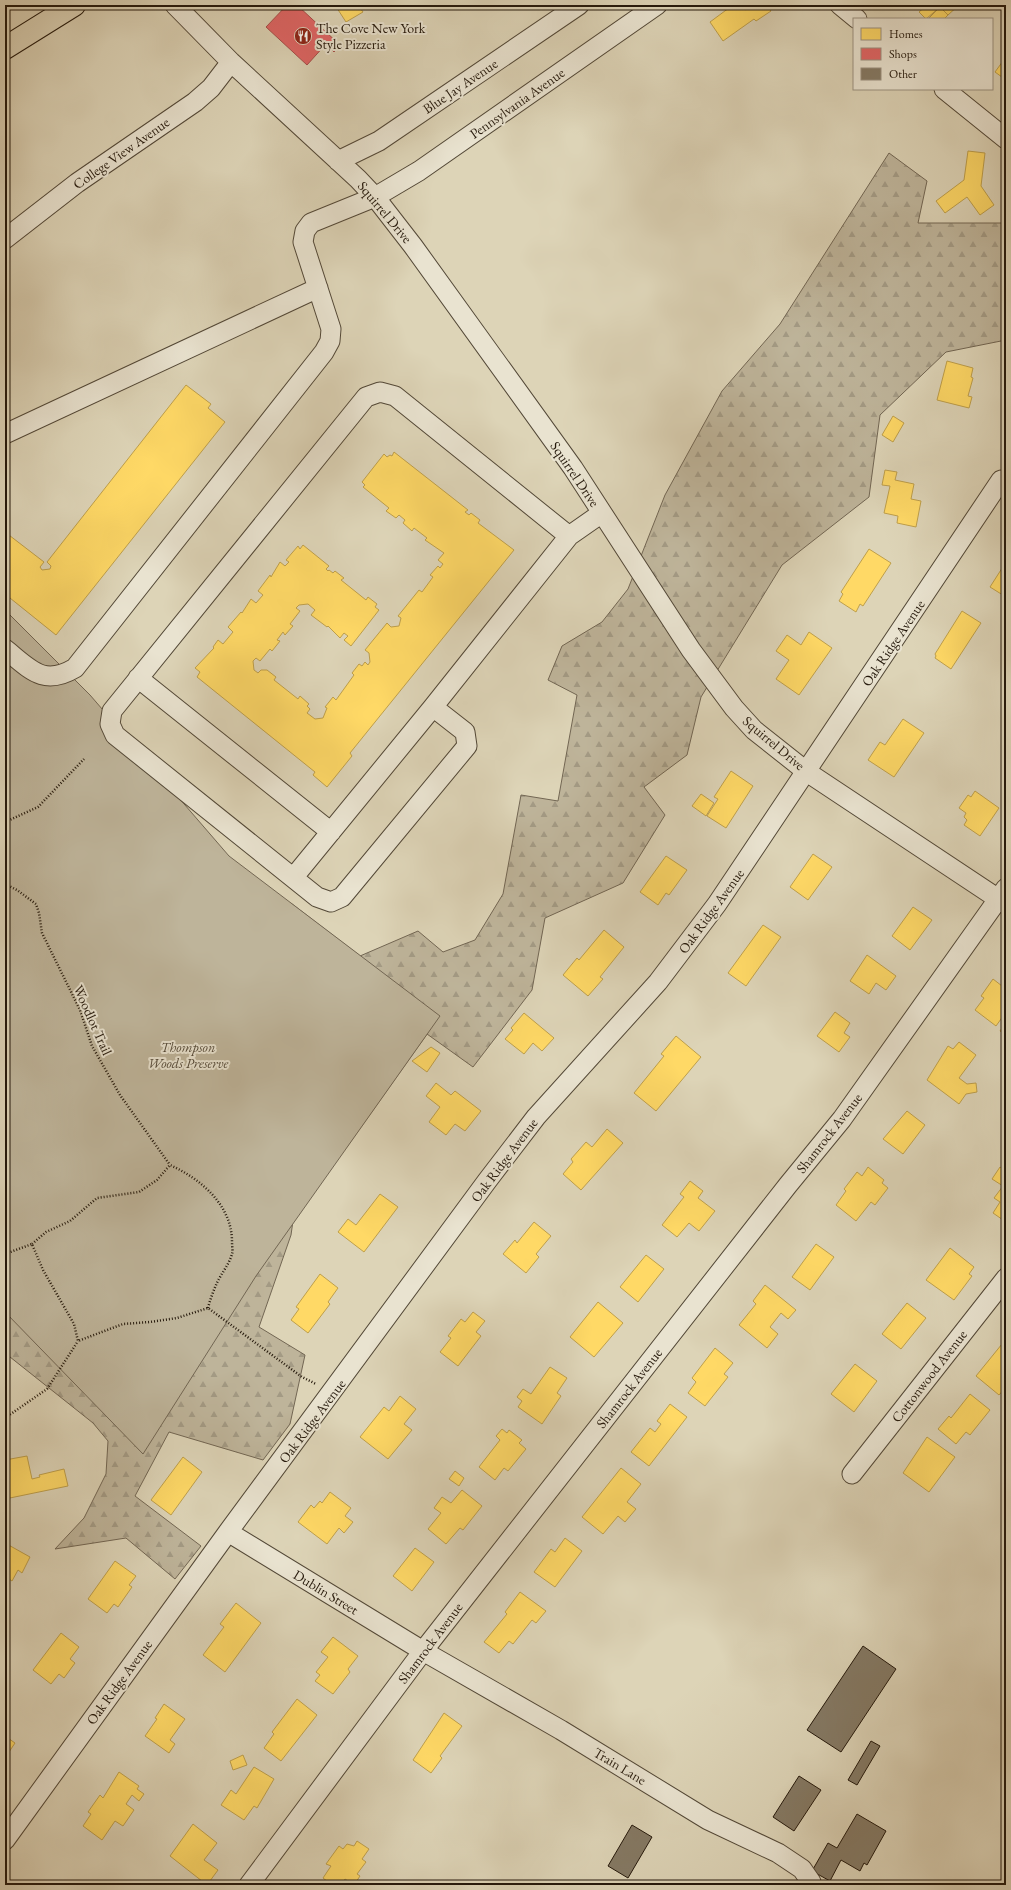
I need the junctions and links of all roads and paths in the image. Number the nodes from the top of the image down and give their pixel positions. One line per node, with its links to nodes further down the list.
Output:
1 (74, 5): 7 (main road)
2 (175, 5): 8 (street, Squirrel Drive)
3 (579, 5): 11 (street, Blue Jay Avenue)
4 (657, 5): 12 (street, Pennsylvania Avenue)
5 (840, 5): 6 (street)
6 (856, 18)
7 (5, 48)
8 (231, 62): 11 (street, Squirrel Drive); 13 (street, College View Avenue)
9 (945, 90): 10 (street)
10 (1006, 139)
11 (338, 161): 12 (street, Squirrel Drive)
12 (375, 197): 14 (street, Pennsylvania Avenue); 17 (street, Squirrel Drive)
13 (5, 239)
14 (318, 288): 15 (street); 19 (street, Pennsylvania Avenue)
15 (5, 434)
16 (1002, 480): 23 (street, Oak Ridge Avenue)
17 (602, 513): 18 (street); 23 (street, Squirrel Drive)
18 (569, 536): 20 (street); 21 (street)
19 (5, 649)
20 (138, 678): 25 (street); 26 (street)
21 (433, 707): 25 (street); 26 (street)
22 (84, 759): 24 (path)
23 (807, 772): 28 (street, Squirrel Drive); 35 (street, Oak Ridge Avenue)
24 (5, 822)
25 (331, 832): 26 (street)
26 (293, 878)
27 (5, 884): 29 (path, Woodlot Trail)
28 (1004, 897): 39 (street, Shamrock Avenue)
29 (170, 1166): 30 (path); 33 (path)
30 (32, 1244): 31 (path); 34 (path)
31 (5, 1254)
32 (1006, 1278): 37 (street, Cottonwood Avenue)
33 (208, 1308): 34 (path); 35 (path)
34 (78, 1341): 36 (path)
35 (333, 1393): 38 (street, Oak Ridge Avenue)
36 (5, 1418)
37 (852, 1474)
38 (228, 1532): 39 (street, Dublin Street); 40 (street, Oak Ridge Avenue)
39 (423, 1651): 41 (street, Shamrock Avenue); 42 (street, Train Lane)
40 (5, 1840)
41 (249, 1885)
42 (811, 1885)

